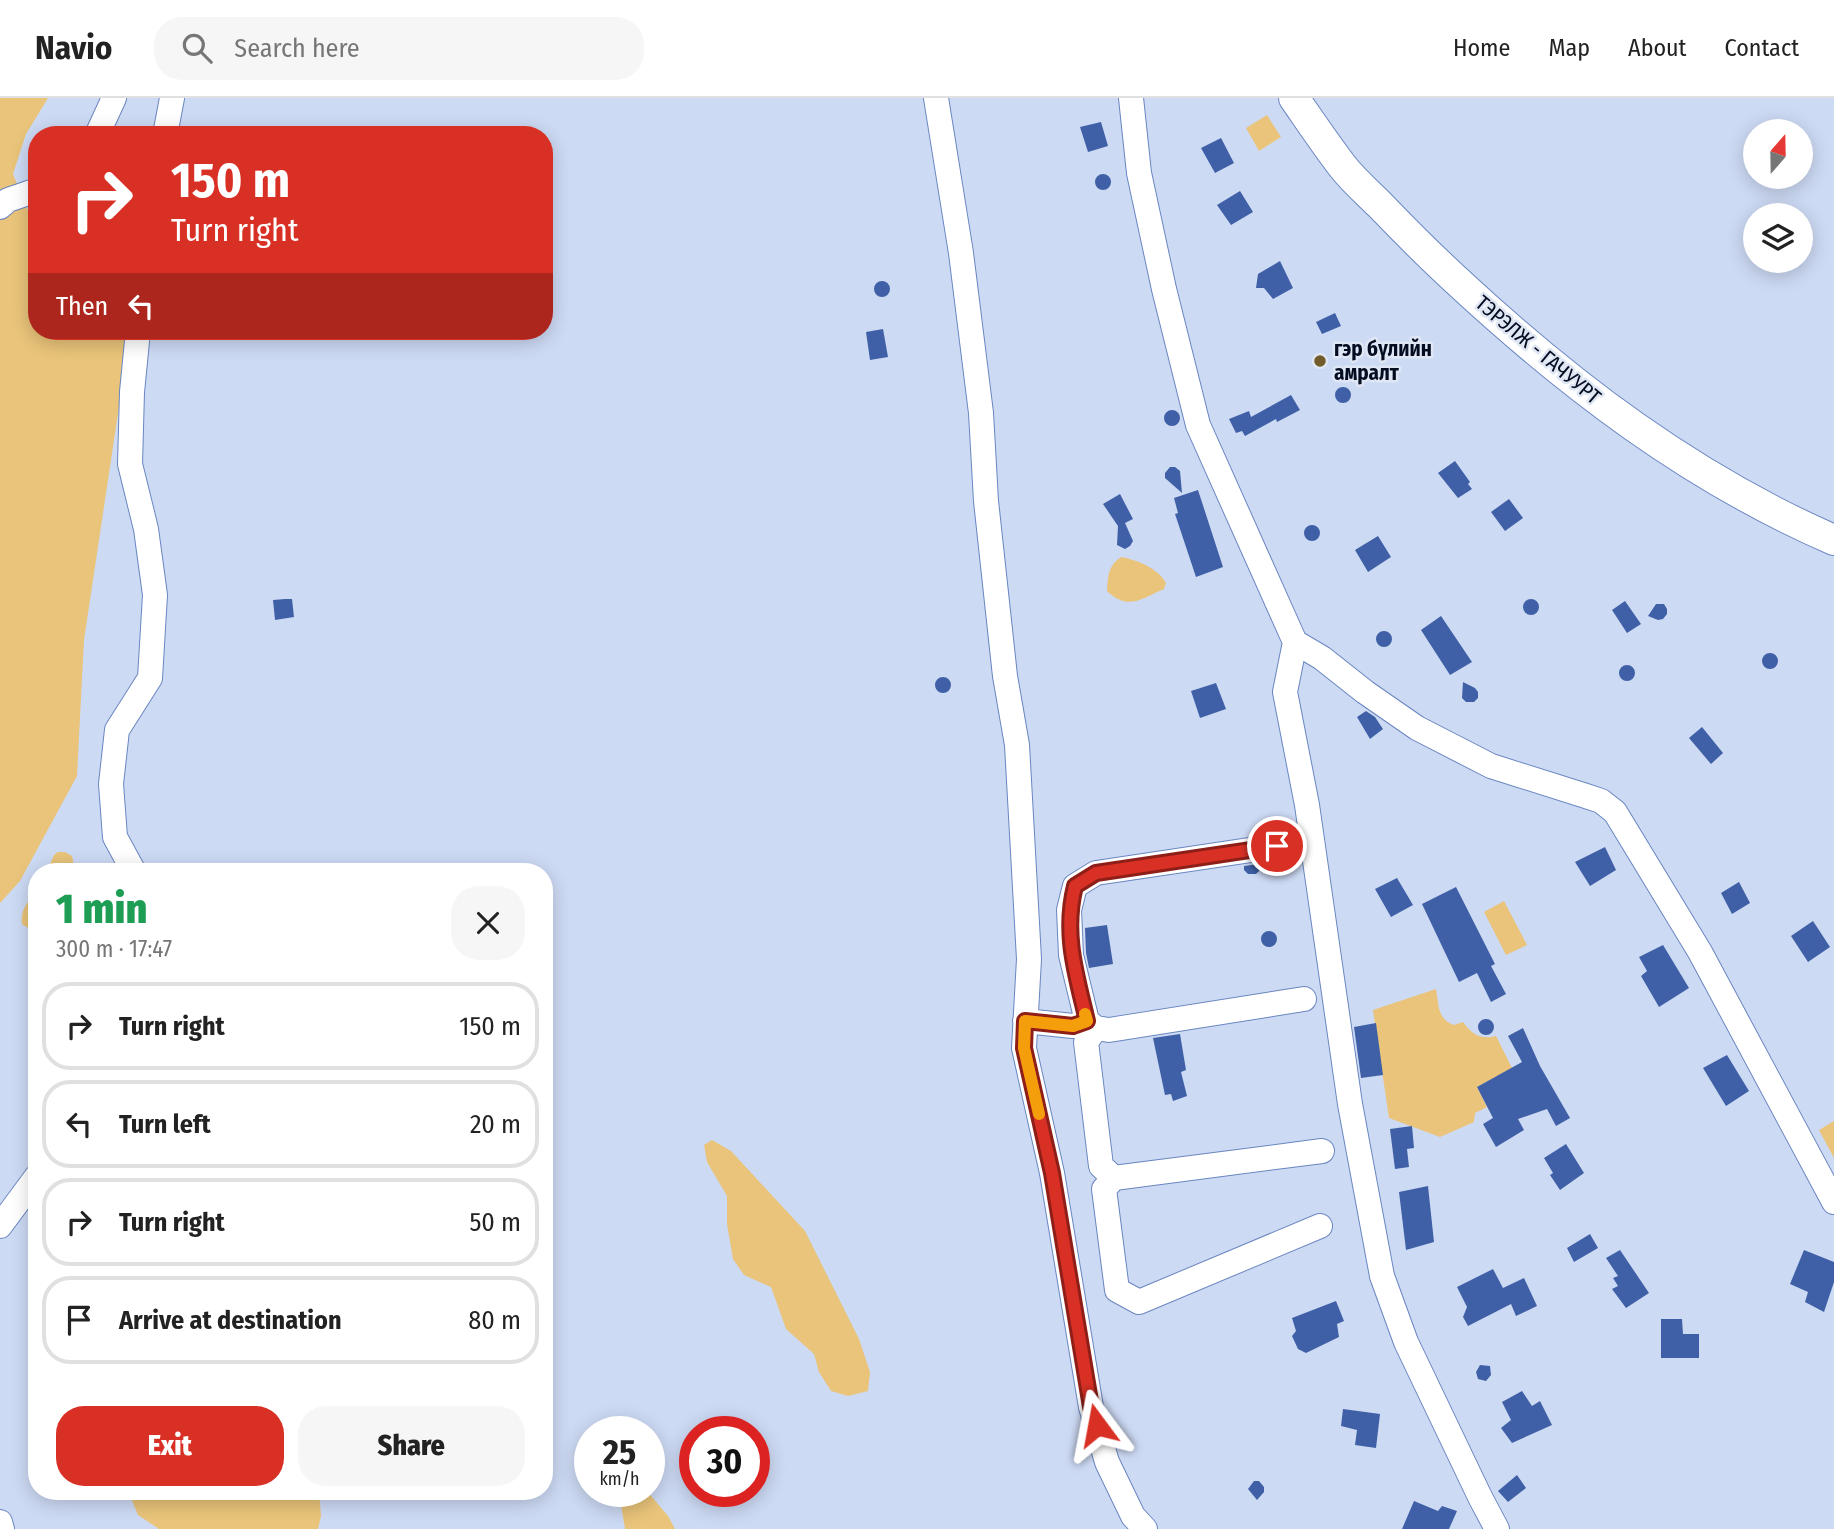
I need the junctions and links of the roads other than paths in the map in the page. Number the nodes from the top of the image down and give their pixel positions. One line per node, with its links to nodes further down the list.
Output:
1 (114, 98): 6 (street)
2 (172, 98): 7 (street)
3 (936, 98): 16 (street)
4 (1131, 98): 12 (street)
5 (1294, 98): 11 (main road, ТЭРЭЛЖ - ГАЧУУРТ)
6 (101, 126)
7 (167, 126)
8 (28, 193): 9 (street)
9 (0, 207)
10 (137, 340): 14 (street)
11 (1834, 540)
12 (1294, 642): 21 (street); 27 (street)
13 (1277, 846): 17 (street)
14 (129, 863)
15 (1304, 999): 17 (street)
16 (1025, 1021): 17 (street); 26 (street)
17 (1091, 1025): 19 (street)
18 (1322, 1151): 19 (street)
19 (1114, 1178): 23 (street)
20 (28, 1188): 22 (street)
21 (1834, 1202)
22 (0, 1226)
23 (1320, 1226)
24 (0, 1522): 25 (street)
25 (2, 1529)
26 (1145, 1529)
27 (1497, 1529)

